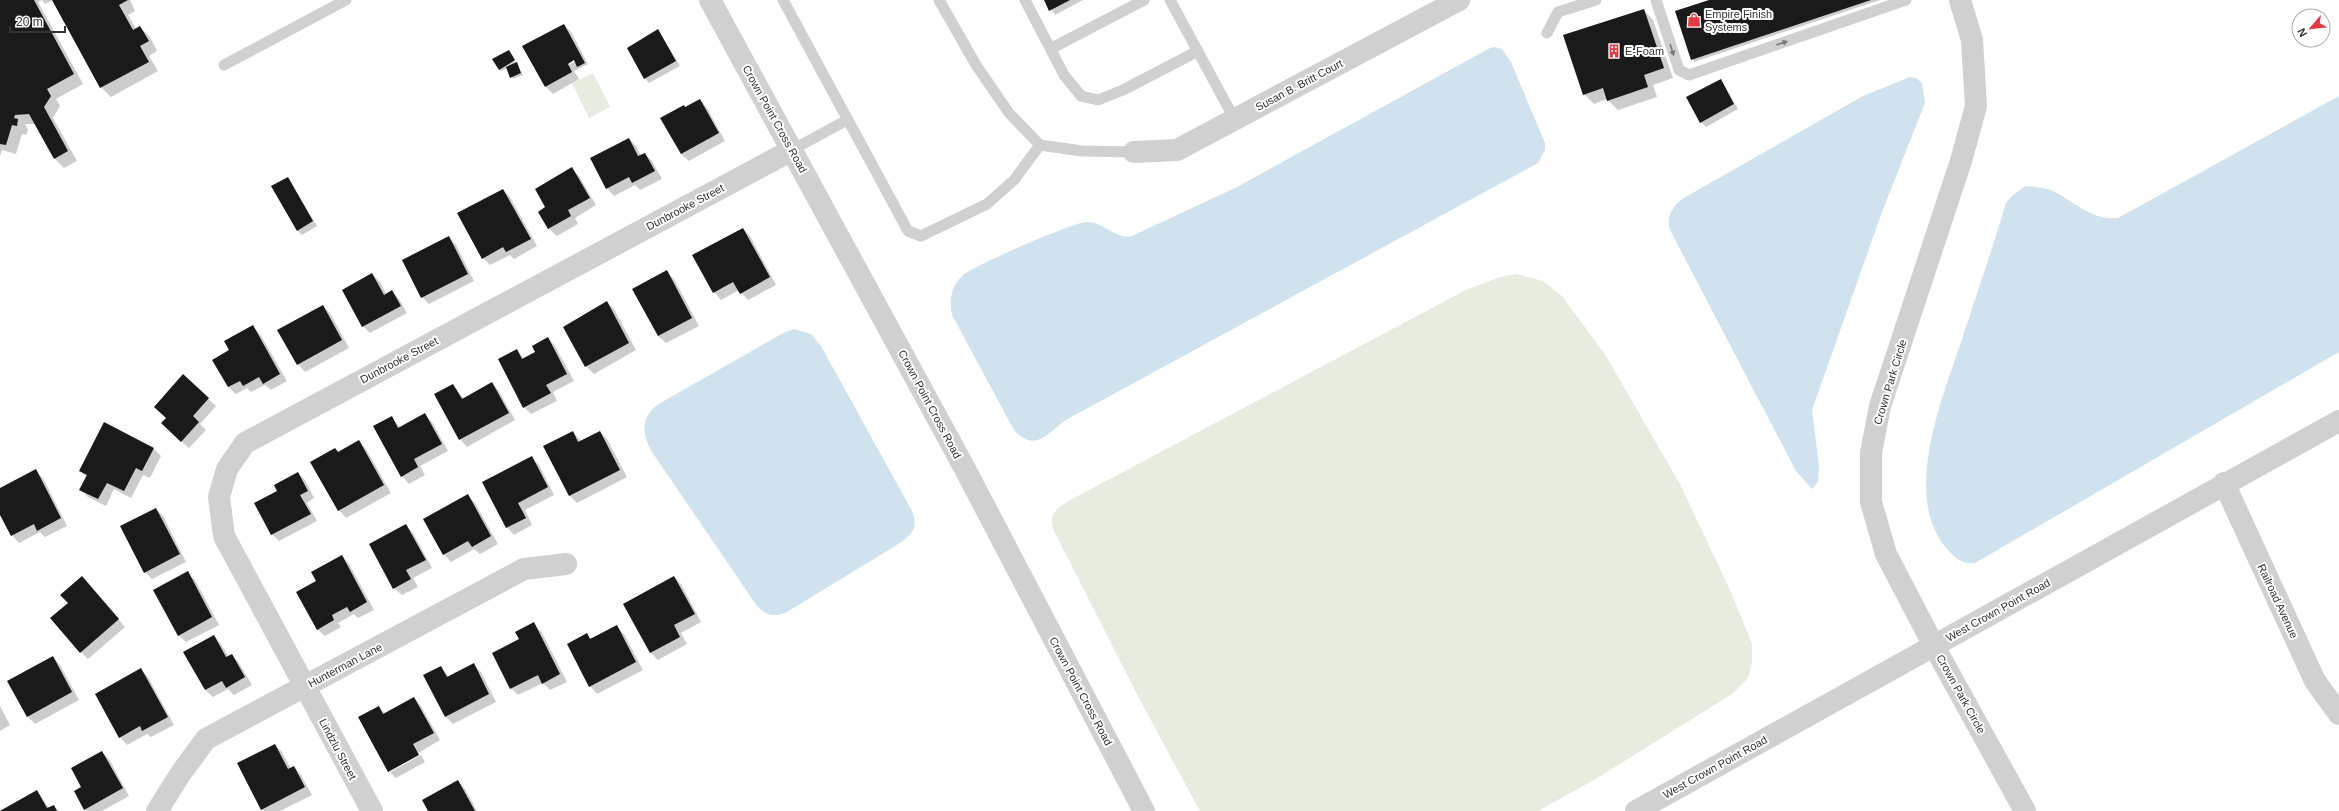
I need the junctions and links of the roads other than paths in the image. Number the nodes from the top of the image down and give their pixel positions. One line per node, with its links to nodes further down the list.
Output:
1 (346, 0): 16 (lane)
2 (710, 0): 20 (street, Crown Point Cross Road)
3 (783, 0): 17 (lane)
4 (939, 0): 19 (lane)
5 (1025, 0): 14 (lane)
6 (1144, 0): 14 (lane)
7 (1170, 0): 15 (lane)
8 (1459, 0): 18 (street, Susan B. Britt Court)
9 (1596, 0): 13 (lane)
10 (1656, 0): 11 (lane, one-way to 11)
11 (1906, 0)
12 (1960, 0): 25 (street, Crown Park Circle)
13 (1547, 33)
14 (1052, 48): 15 (lane)
15 (1198, 51): 18 (lane)
16 (224, 65)
17 (847, 120): 19 (lane); 20 (lane)
18 (1235, 120): 21 (street, Susan B. Britt Court)
19 (1040, 144): 21 (lane)
20 (792, 150): 26 (street, Dunbrooke Street); 30 (street, Crown Point Cross Road)
21 (1134, 152)
22 (2339, 421): 23 (street, West Crown Point Road)
23 (2224, 483): 25 (street, West Crown Point Road); 27 (street, Railroad Avenue)
24 (566, 564): 26 (street, Hunterman Lane)
25 (1934, 646): 31 (street, West Crown Point Road); 32 (street, Crown Park Circle)
26 (305, 686): 28 (street, Hunterman Lane); 29 (street, Lindzlu Street)
27 (2339, 714)
28 (157, 811)
29 (372, 811)
30 (1144, 811)
31 (1636, 811)
32 (2025, 811)

